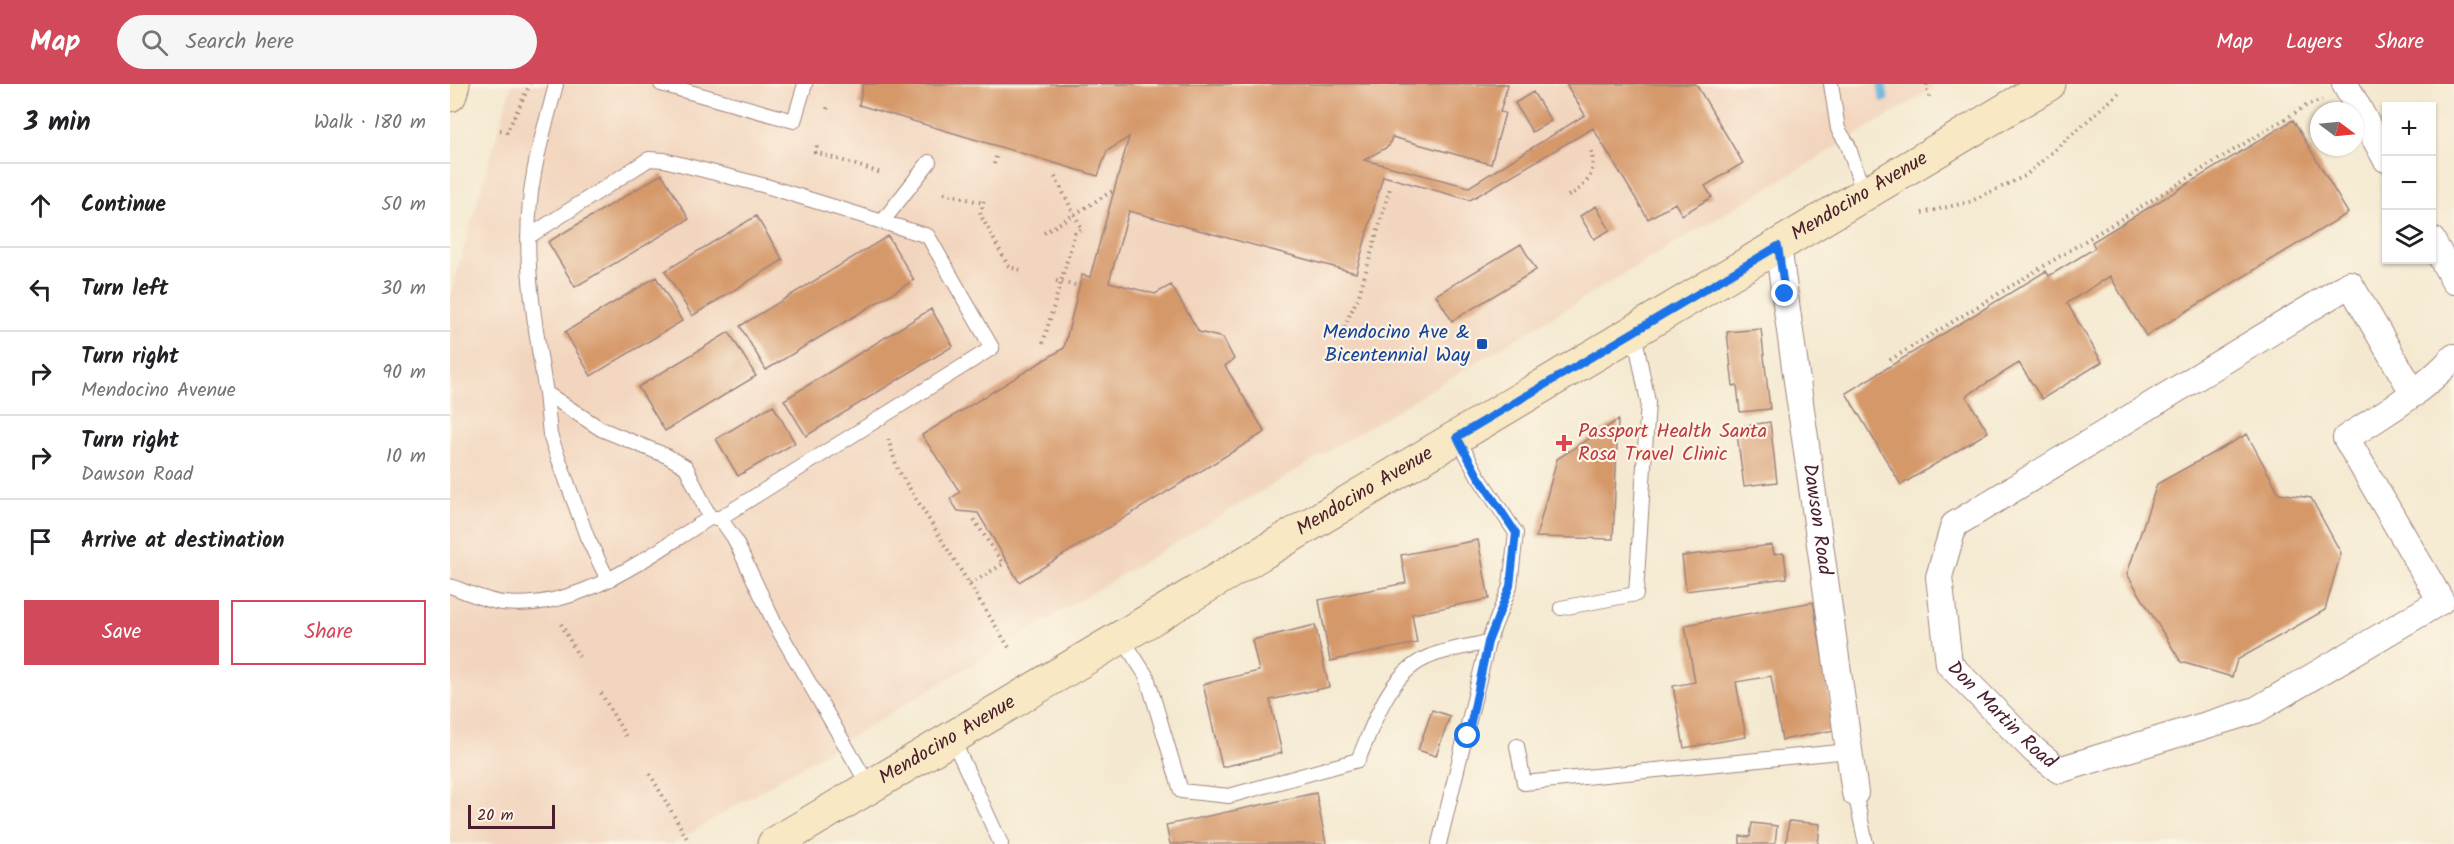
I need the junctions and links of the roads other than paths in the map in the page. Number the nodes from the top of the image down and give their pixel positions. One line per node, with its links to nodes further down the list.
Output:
1 (453, 84): 8 (main road)
2 (556, 84): 13 (lane)
3 (661, 84): 4 (lane)
4 (805, 84)
5 (1831, 84): 11 (lane)
6 (2049, 84): 11 (main road, Mendocino Avenue)
7 (2347, 87): 9 (street)
8 (450, 95)
9 (2384, 156)
10 (928, 162): 12 (lane)
11 (1864, 195): 14 (main road, Mendocino Avenue)
12 (883, 221): 13 (lane); 22 (lane)
13 (528, 237): 19 (lane)
14 (1778, 246): 17 (main road, Mendocino Avenue); 30 (street, Dawson Road)
15 (2436, 247): 16 (street)
16 (2454, 281)
17 (1634, 332): 21 (main road, Mendocino Avenue); 25 (lane)
18 (2454, 357): 20 (street, Don Martin Road)
19 (546, 393): 22 (lane); 23 (lane)
20 (2414, 394): 20 (street, Don Martin Road)
21 (1457, 437): 26 (main road, Mendocino Avenue); 27 (lane)
22 (715, 518): 23 (lane); 31 (lane)
23 (608, 580): 24 (lane)
24 (450, 586)
25 (1561, 608)
26 (1122, 638): 27 (lane); 28 (main road, Mendocino Avenue)
27 (1488, 642): 35 (lane)
28 (952, 738): 31 (main road, Mendocino Avenue); 34 (lane)
29 (1517, 746): 30 (lane)
30 (1849, 751): 32 (street, Dawson Road)
31 (869, 786): 33 (main road, Mendocino Avenue)
32 (1855, 793): 36 (lane)
33 (774, 844)
34 (1001, 844)
35 (1439, 844)
36 (1866, 844)

